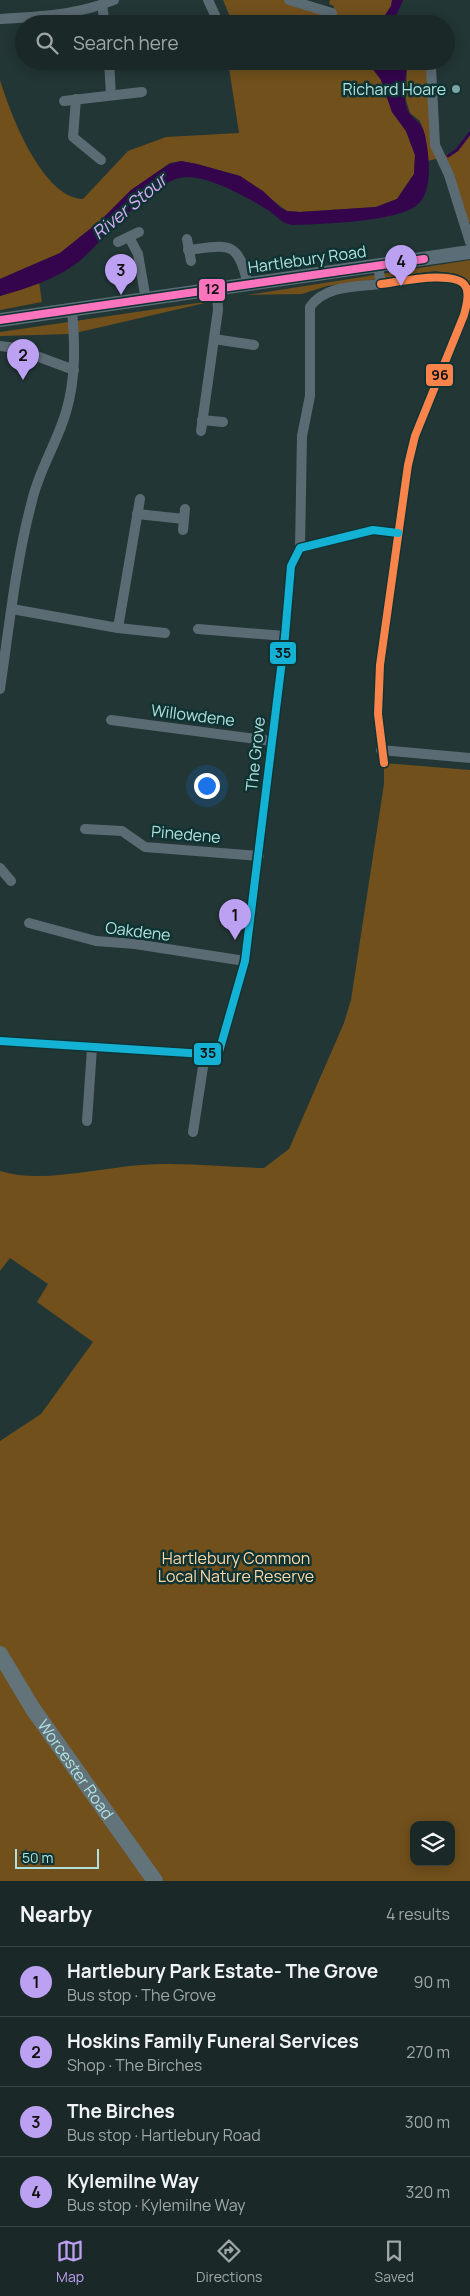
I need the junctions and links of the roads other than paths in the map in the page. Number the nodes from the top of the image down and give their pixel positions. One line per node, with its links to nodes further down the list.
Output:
1 (114, 0): 4 (street)
2 (208, 0): 8 (street)
3 (289, 0): 5 (street)
4 (102, 5): 6 (street); 7 (street)
5 (332, 13)
6 (51, 15)
7 (104, 15)
8 (215, 15)
9 (15, 18): 10 (street)
10 (0, 19)
11 (110, 70): 14 (street)
12 (432, 70): 20 (street)
13 (142, 92): 14 (street)
14 (111, 95): 15 (street)
15 (76, 100): 16 (street); 17 (street)
16 (64, 101)
17 (101, 160)
18 (187, 239): 24 (street)
19 (118, 242): 26 (street)
20 (470, 242)
21 (470, 252): 22 (main road, Hartlebury Road)
22 (378, 266): 23 (street); 24 (main road, Hartlebury Road)
23 (382, 284): 37 (street, The Grove); 38 (street, The Grove)
24 (248, 285): 25 (main road, Hartlebury Road)
25 (217, 290): 26 (main road, Hartlebury Road); 29 (street)
26 (146, 300): 27 (main road, Hartlebury Road)
27 (72, 310): 28 (main road, Hartlebury Road); 32 (street)
28 (0, 320)
29 (214, 339): 30 (street); 33 (street)
30 (254, 345)
31 (0, 346): 32 (street)
32 (74, 370): 39 (street)
33 (223, 422)
34 (140, 499): 35 (street)
35 (137, 514): 36 (street); 40 (street)
36 (184, 519)
37 (398, 533): 38 (street); 47 (street, The Grove)
38 (300, 548): 43 (street, The Grove)
39 (12, 608): 40 (street); 44 (street)
40 (118, 628): 42 (street)
41 (198, 629): 43 (street)
42 (165, 633)
43 (285, 636): 46 (street, The Grove)
44 (0, 689)
45 (111, 720): 46 (street, Willowdene)
46 (271, 741): 51 (street, The Grove)
47 (381, 750): 48 (street); 49 (street, The Grove)
48 (470, 758)
49 (384, 763)
50 (85, 829): 51 (street, Pinedene)
51 (259, 856): 55 (street, The Grove)
52 (0, 868): 53 (street)
53 (11, 881)
54 (29, 924): 55 (street, Oakdene)
55 (245, 961): 58 (street, The Grove)
56 (0, 1041): 57 (street)
57 (92, 1048): 58 (street); 59 (street)
58 (206, 1054): 60 (street)
59 (87, 1121)
60 (193, 1132)
61 (0, 1654): 62 (main road, Worcester Road)
62 (155, 1881)

